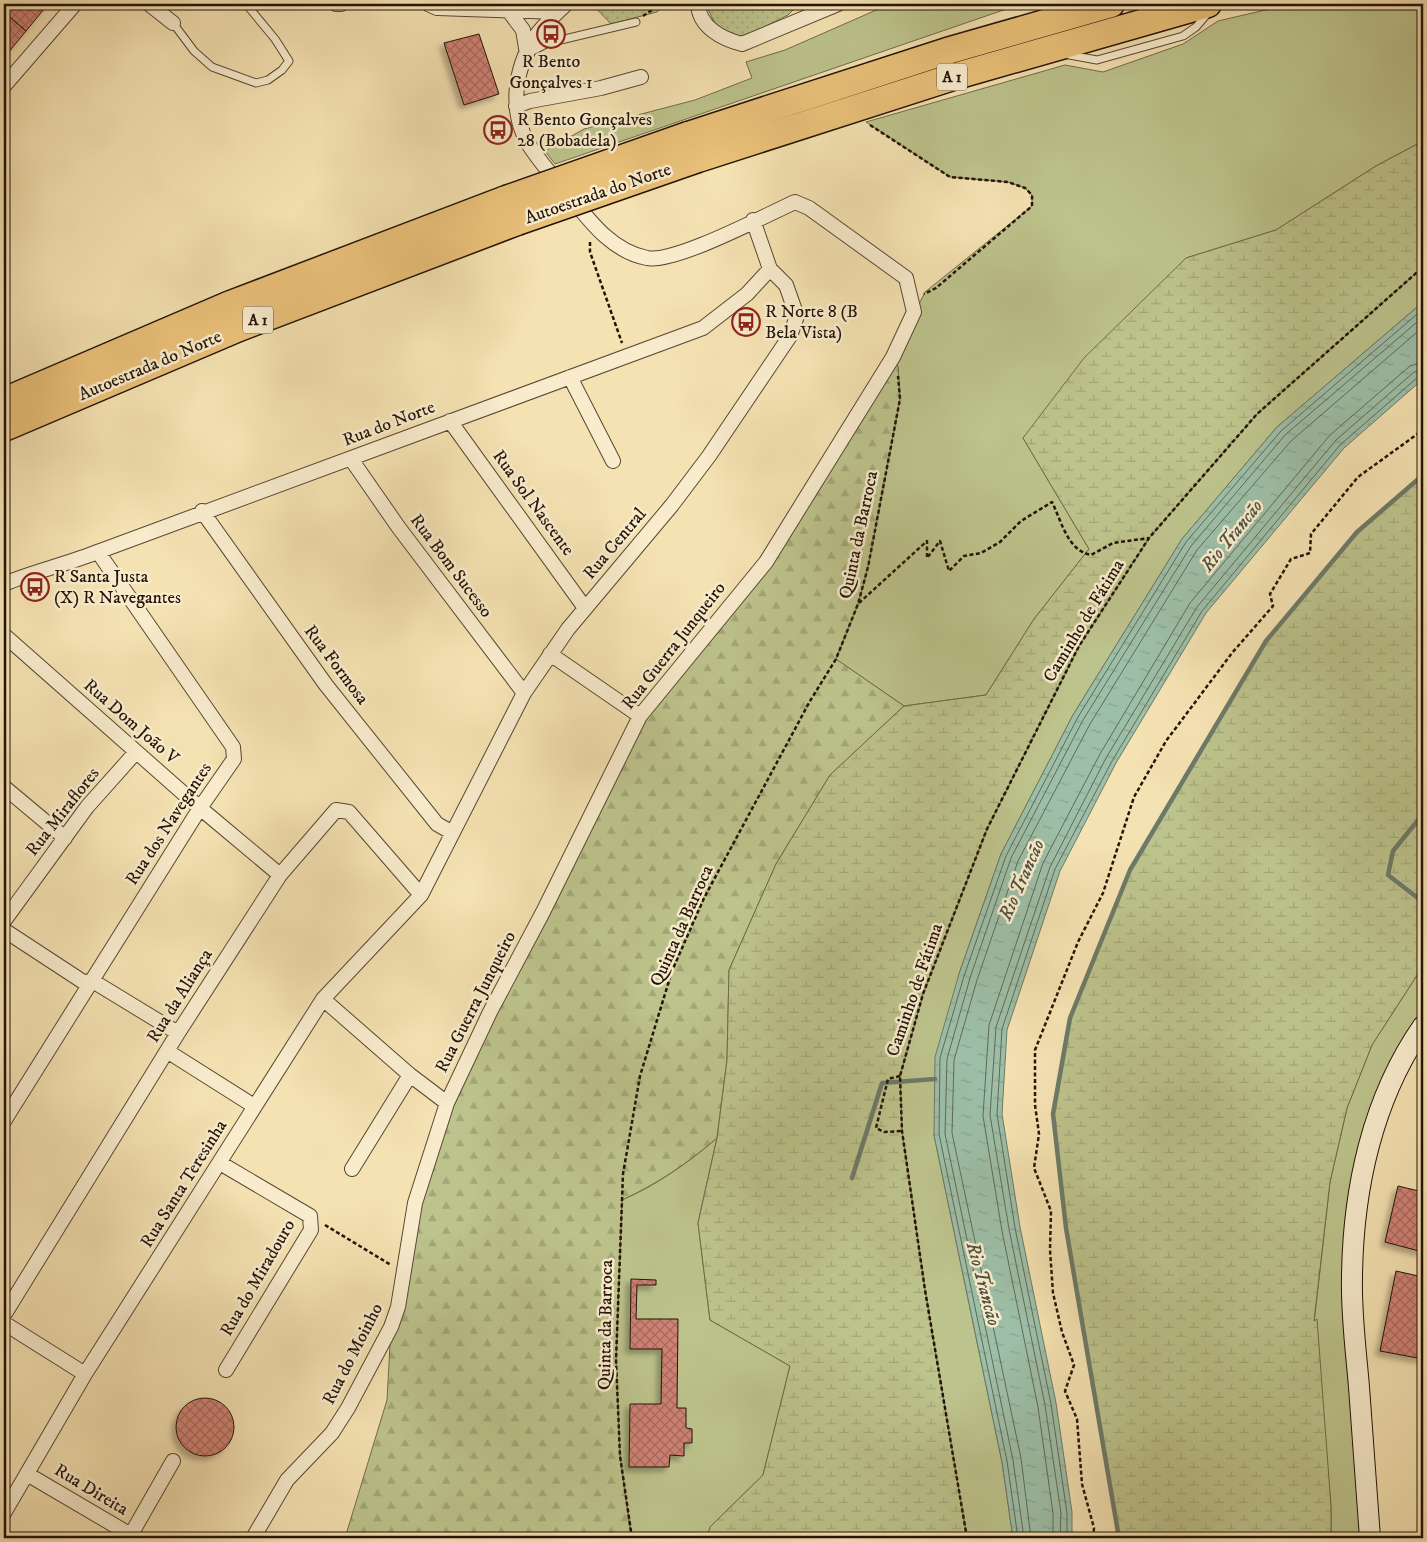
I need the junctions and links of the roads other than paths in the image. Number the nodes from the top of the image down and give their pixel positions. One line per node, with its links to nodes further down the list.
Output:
1 (75, 4): 19 (street)
2 (148, 4): 15 (street)
3 (246, 4): 15 (lane)
4 (336, 4): 5 (street)
5 (341, 4)
6 (428, 4): 13 (street)
7 (698, 4): 8 (street)
8 (838, 4)
9 (1111, 4): 24 (highway, Autoestrada do Norte / A 1, bridge)
10 (1208, 4): 16 (highway, Autoestrada do Norte / A 1)
11 (1216, 4): 16 (lane)
12 (562, 8): 13 (street); 17 (street)
13 (508, 10): 17 (street)
14 (636, 22): 17 (lane)
15 (173, 24)
16 (1047, 48): 26 (highway, Autoestrada do Norte / A 1, bridge)
17 (527, 54): 20 (street)
18 (641, 77): 20 (street)
19 (4, 86)
20 (516, 106): 21 (street)
21 (753, 220): 22 (street, Rua Central); 36 (street, Rua Guerra Junqueiro)
22 (770, 269): 23 (street, Rua do Norte); 32 (street, Rua Central)
23 (570, 377): 25 (street, Rua do Norte); 28 (street)
24 (4, 401)
25 (450, 421): 27 (street, Rua do Norte); 32 (street, Rua Sol Nascente)
26 (4, 428)
27 (350, 459): 29 (street, Rua do Norte); 35 (street, Rua Bom Sucesso)
28 (613, 461)
29 (202, 511): 30 (street, Rua do Norte); 40 (street, Rua Formosa)
30 (98, 552): 31 (street, Rua do Norte); 39 (street, Rua dos Navegantes)
31 (4, 584)
32 (585, 608): 34 (street, Rua Central)
33 (4, 635): 37 (street, Rua Dom João V)
34 (550, 654): 35 (street, Rua Central); 36 (street)
35 (524, 693): 40 (street, Rua Central)
36 (640, 716): 52 (street, Rua Guerra Junqueiro)
37 (136, 752): 39 (street, Rua Dom João V); 41 (street, Rua Miraflores)
38 (4, 786): 41 (street)
39 (200, 808): 42 (street, Rua Dom João V); 46 (street, Rua dos Navegantes)
40 (451, 832): 43 (street, Rua Central)
41 (65, 838): 44 (street, Rua Miraflores)
42 (280, 874): 43 (street, Rua da Aliança); 49 (street, Rua da Aliança)
43 (421, 895): 47 (street, Rua Santa Teresinha)
44 (4, 921)
45 (4, 930): 46 (street)
46 (89, 982): 49 (street); 54 (street, Rua dos Navegantes)
47 (323, 999): 51 (street); 53 (street, Rua Santa Teresinha)
48 (1423, 1026): 66 (street)
49 (178, 1033): 50 (street, Rua da Aliança)
50 (167, 1051): 53 (street); 57 (street, Rua da Aliança)
51 (410, 1075): 52 (street); 56 (street)
52 (447, 1103): 65 (street, Rua do Moinho)
53 (254, 1106): 55 (street, Rua Santa Teresinha)
54 (4, 1120)
55 (220, 1163): 59 (street, Rua do Miradouro); 60 (street, Rua Santa Teresinha)
56 (352, 1169)
57 (4, 1315)
58 (4, 1323): 60 (street)
59 (226, 1370)
60 (85, 1374): 62 (street, Rua Santa Teresinha)
61 (173, 1461): 64 (street)
62 (27, 1474): 63 (street, Rua Santa Teresinha); 64 (street, Rua Direita)
63 (4, 1513)
64 (132, 1537)
65 (253, 1538)
66 (1370, 1538)

